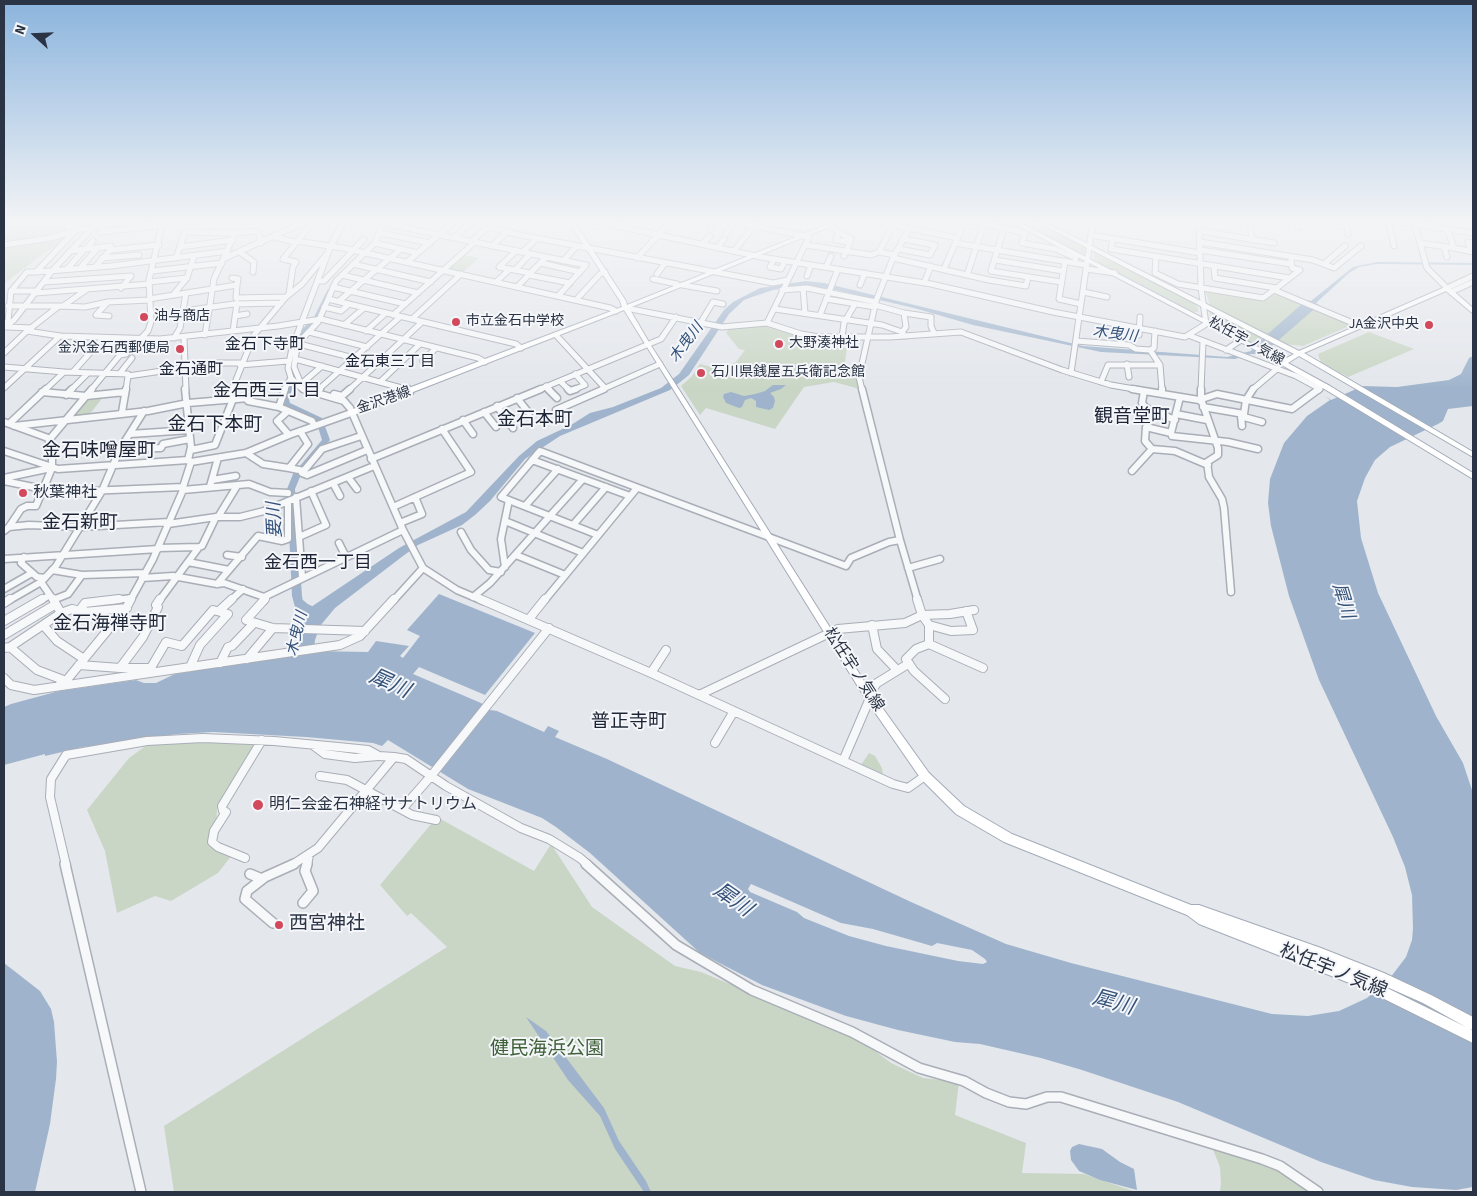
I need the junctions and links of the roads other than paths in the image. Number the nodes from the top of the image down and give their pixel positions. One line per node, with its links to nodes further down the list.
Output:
1 (885, 276): 106 (street)
2 (23, 277): 80 (street)
3 (48, 277): 57 (street)
4 (120, 277): 57 (street)
5 (131, 277): 71 (street)
6 (151, 277): 62 (street)
7 (215, 277): 74 (street)
8 (291, 277): 91 (street)
9 (307, 277): 91 (street)
10 (320, 277): 55 (street)
11 (328, 277): 55 (street)
12 (341, 277): 69 (street)
13 (346, 277): 51 (street)
14 (368, 277): 51 (street)
15 (409, 277): 58 (street)
16 (437, 277): 58 (street)
17 (459, 277): 134 (street)
18 (474, 277): 59 (street)
19 (503, 277): 59 (street)
20 (527, 277): 70 (street)
21 (543, 277): 63 (street)
22 (576, 277): 63 (street)
23 (598, 277): 97 (street)
24 (604, 277): 114 (main road, 松任宇ノ気線)
25 (700, 277): 67 (main road, 金沢港線)
26 (744, 277): 52 (street)
27 (763, 277): 52 (street)
28 (790, 277): 53 (street)
29 (834, 277): 83 (street)
30 (863, 277): 68 (street)
31 (890, 277): 64 (street)
32 (927, 277): 64 (street)
33 (939, 277): 65 (street)
34 (975, 277): 54 (street)
35 (990, 277): 54 (street)
36 (1028, 277): 54 (street); 60 (street)
37 (1062, 277): 60 (street)
38 (1085, 277): 86 (street)
39 (1122, 277): 137 (main road, 松任宇ノ気線)
40 (1150, 277): 109 (main road, 松任宇ノ気線)
41 (1163, 277): 73 (street)
42 (1201, 277): 73 (street)
43 (1215, 277): 75 (street)
44 (1284, 277): 49 (street)
45 (1438, 277): 79 (street)
46 (1472, 277): 79 (street)
47 (187, 278): 62 (street); 89 (street)
48 (232, 278): 66 (street)
49 (1289, 278): 75 (street)
50 (653, 279): 67 (street)
51 (364, 280): 81 (street); 88 (street)
52 (761, 280): 53 (street)
53 (788, 280): 77 (street)
54 (989, 280)
55 (318, 281): 138 (street)
56 (963, 281): 78 (street)
57 (44, 282): 84 (street)
58 (431, 282): 88 (street)
59 (496, 282): 70 (street)
60 (1061, 282): 108 (street)
61 (1473, 282): 79 (street)
62 (149, 283): 71 (street); 96 (street)
63 (570, 283): 92 (street)
64 (924, 283): 65 (street)
65 (934, 284): 78 (street)
66 (237, 285): 74 (street); 99 (street)
67 (680, 285): 82 (street); 114 (main road, 金沢港線)
68 (860, 285)
69 (333, 287): 81 (street); 94 (street)
70 (517, 287): 92 (street)
71 (121, 288): 76 (street)
72 (803, 288): 77 (street); 83 (street); 123 (street)
73 (1201, 288): 75 (street); 109 (street)
74 (212, 289): 87 (street); 115 (street)
75 (1275, 289): 145 (street)
76 (86, 290): 85 (street); 113 (street)
77 (782, 290): 118 (street)
78 (958, 290): 107 (street)
79 (1449, 290): 121 (main road); 145 (main road); 183 (main road)
80 (11, 291): 84 (street); 111 (street)
81 (351, 291): 100 (street); 103 (street)
82 (716, 291)
83 (829, 291): 95 (street); 106 (street)
84 (36, 292): 85 (street); 110 (street)
85 (59, 292): 112 (street)
86 (1083, 292): 93 (street); 108 (street)
87 (186, 293): 89 (street); 119 (street)
88 (418, 293): 103 (street)
89 (173, 295): 96 (street)
90 (1018, 295): 107 (street)
91 (288, 296): 99 (street); 101 (street)
92 (558, 296): 97 (street)
93 (1107, 297)
94 (328, 299): 100 (street); 116 (street)
95 (826, 299): 105 (street); 127 (street)
96 (150, 300): 98 (street); 167 (street)
97 (576, 300): 120 (street)
98 (108, 302): 113 (street); 128 (street)
99 (235, 302): 101 (street); 115 (street); 129 (street)
100 (339, 302): 102 (street)
101 (281, 303): 146 (street)
102 (349, 304): 116 (street); 117 (street)
103 (405, 304): 126 (street)
104 (723, 304): 140 (street)
105 (855, 304): 106 (street); 136 (street)
106 (876, 304): 124 (street); 142 (street)
107 (1014, 304): 133 (street)
108 (1081, 304): 133 (street)
109 (1204, 304): 137 (street); 183 (main road, 松任宇ノ気線)
110 (26, 305): 111 (street); 112 (street); 143 (street)
111 (8, 306): 143 (street)
112 (49, 306): 113 (street)
113 (61, 306): 148 (street)
114 (625, 306): 120 (main road, 金沢港線); 131 (street); 175 (main road, 松任宇ノ気線)
115 (210, 307): 119 (street); 157 (street)
116 (324, 307): 135 (street)
117 (364, 308): 122 (street); 144 (street)
118 (774, 309): 123 (street); 141 (street)
119 (183, 310): 165 (street)
120 (615, 310): 158 (main road, 金沢港線); 178 (main road, 金沢港線)
121 (1473, 311)
122 (386, 313): 126 (street); 150 (street)
123 (805, 313): 127 (street)
124 (904, 313): 154 (street); 156 (street)
125 (247, 314): 129 (street)
126 (393, 315): 130 (street)
127 (820, 315): 136 (street)
128 (109, 316)
129 (235, 316): 149 (street)
130 (400, 317): 134 (street); 155 (street)
131 (676, 317): 140 (street); 175 (street)
132 (1140, 317): 147 (street)
133 (1079, 318): 147 (street); 170 (street)
134 (412, 319): 139 (street)
135 (317, 320): 138 (street); 144 (street); 152 (street)
136 (845, 320): 142 (street); 162 (street)
137 (1206, 320): 160 (street); 171 (main road, 松任宇ノ気線)
138 (302, 322): 146 (street); 186 (street)
139 (422, 322): 169 (street); 178 (street)
140 (701, 322): 141 (street)
141 (767, 323): 162 (street)
142 (870, 324): 156 (street); 163 (street)
143 (5, 326): 148 (street)
144 (344, 326): 150 (street)
145 (1360, 326): 183 (main road)
146 (260, 328): 149 (street); 189 (street)
147 (1139, 328): 151 (street); 159 (street)
148 (30, 329): 161 (street); 176 (street)
149 (233, 331): 153 (street)
150 (366, 331): 155 (street)
151 (1155, 331): 160 (street); 181 (street)
152 (309, 332): 173 (street); 177 (street)
153 (220, 333): 157 (street); 168 (street)
154 (934, 333): 156 (street); 206 (street)
155 (381, 334): 169 (street); 177 (street)
156 (904, 334): 163 (street)
157 (205, 335): 166 (street)
158 (556, 335): 178 (main road, 金沢港線); 199 (street)
159 (1139, 335)
160 (1188, 335): 172 (street)
161 (60, 336): 164 (street); 198 (street)
162 (842, 337): 163 (street)
163 (867, 337): 325 (street)
164 (103, 338): 167 (street); 202 (street)
165 (174, 338): 166 (street); 167 (street)
166 (184, 338): 196 (street)
167 (141, 339): 204 (street)
168 (218, 340)
169 (402, 340): 174 (street); 209 (street)
170 (1076, 340): 181 (street); 206 (street)
171 (1241, 340): 180 (street); 193 (main road, 松任宇ノ気線)
172 (1203, 342): 180 (street); 232 (street)
173 (299, 344): 185 (street); 186 (street)
174 (420, 344): 179 (street); 214 (street)
175 (647, 344): 190 (main road, 松任宇ノ気線); 199 (street)
176 (7, 347): 182 (street)
177 (368, 347): 185 (street)
178 (520, 347): 188 (main road, 金沢港線)
179 (436, 348): 187 (street); 188 (street)
180 (1226, 350): 197 (street)
181 (1153, 352): 192 (street)
182 (4, 353)
183 (1300, 354): 193 (main road); 212 (main road, 松任宇ノ気線)
184 (132, 358): 205 (street)
185 (354, 358): 200 (street)
186 (291, 360): 189 (street); 194 (street); 211 (street); 216 (street)
187 (423, 361)
188 (484, 362): 221 (main road, 金沢港線)
189 (241, 364): 196 (street); 231 (street)
190 (660, 364): 219 (street); 324 (main road, 松任宇ノ気線)
191 (1127, 364): 192 (street); 210 (street); 215 (street)
192 (1159, 364): 226 (street)
193 (1284, 364): 290 (main road, 松任宇ノ気線)
194 (322, 366): 200 (street); 216 (street)
195 (4, 367): 198 (street)
196 (185, 368): 208 (street); 234 (street)
197 (1278, 368): 233 (street); 233 (street)
198 (26, 369): 201 (street); 218 (street)
199 (588, 369): 207 (street); 219 (street)
200 (341, 371): 209 (street); 220 (street)
201 (64, 372): 202 (street); 223 (street)
202 (72, 372): 203 (street)
203 (88, 373): 204 (street); 225 (street)
204 (105, 373): 205 (street); 227 (street)
205 (120, 373): 208 (street)
206 (1072, 373): 215 (street)
207 (575, 374): 213 (street); 213 (street)
208 (128, 376): 224 (street)
209 (363, 376): 214 (street); 220 (street)
210 (1129, 377)
211 (291, 378): 236 (street); 243 (street)
212 (1345, 379): 267 (main road, 松任宇ノ気線)
213 (560, 380): 217 (street)
214 (381, 381): 221 (street)
215 (1101, 382): 222 (street)
216 (301, 384): 220 (street)
217 (546, 386): 229 (street); 230 (street)
218 (4, 388)
219 (605, 388): 238 (street)
220 (318, 390)
221 (410, 390): 243 (main road, 金沢港線)
222 (1144, 391): 226 (street); 246 (street)
223 (42, 392): 225 (street); 251 (street)
224 (126, 392): 227 (street); 241 (street)
225 (66, 394): 227 (street)
226 (1162, 394): 228 (street)
227 (86, 396): 247 (street)
228 (1180, 397): 232 (street); 246 (street)
229 (517, 398): 235 (street); 244 (street)
230 (558, 398)
231 (232, 399): 234 (street); 236 (street); 271 (street)
232 (1200, 400): 233 (street); 237 (street)
233 (1246, 400): 245 (street)
234 (188, 404): 239 (street); 257 (street)
235 (497, 406): 242 (street); 255 (street)
236 (279, 407): 240 (street)
237 (1203, 407): 245 (street); 249 (street)
238 (556, 410)
239 (144, 411): 241 (street); 259 (street)
240 (288, 411): 252 (street); 262 (street)
241 (122, 412): 247 (street)
242 (484, 412): 248 (street); 254 (street)
243 (351, 413): 252 (street); 263 (street)
244 (529, 413)
245 (1244, 415): 250 (street); 253 (street)
246 (1175, 417): 249 (street); 261 (street)
247 (66, 420): 251 (street); 265 (street)
248 (463, 420): 256 (street); 260 (street)
249 (1207, 420): 266 (street)
250 (1262, 422)
251 (8, 424): 265 (street)
252 (314, 425): 258 (street)
253 (1242, 426)
254 (496, 427)
255 (513, 428)
256 (442, 429): 278 (street); 307 (street)
257 (190, 430): 259 (street); 264 (street)
258 (300, 431): 262 (street); 285 (street)
259 (130, 434): 269 (street)
260 (474, 434)
261 (1171, 434): 266 (street); 270 (street); 274 (street)
262 (289, 435): 275 (street)
263 (361, 436): 272 (street); 287 (street)
264 (190, 439): 269 (street); 271 (street)
265 (49, 440): 284 (street)
266 (1216, 441): 268 (street); 281 (street)
267 (1454, 443): 276 (main road, 松任宇ノ気線)
268 (1258, 448)
269 (120, 449): 282 (street)
270 (1152, 449): 274 (street); 288 (street)
271 (191, 450): 280 (street)
272 (367, 450): 278 (street); 287 (street)
273 (4, 451): 284 (street)
274 (1175, 451): 281 (street)
275 (246, 453): 277 (street); 285 (street)
276 (1473, 455)
277 (218, 458): 280 (street); 294 (street)
278 (371, 459): 283 (street)
279 (532, 460): 286 (street); 299 (street); 308 (street)
280 (190, 461): 282 (street); 298 (street)
281 (1208, 464): 354 (street)
282 (114, 466): 284 (street); 302 (street)
283 (374, 466): 291 (street); 310 (street)
284 (52, 468): 292 (street); 301 (street)
285 (289, 468): 287 (street)
286 (558, 469): 293 (street); 309 (street)
287 (302, 470)
288 (1132, 471)
289 (236, 476): 294 (street)
290 (1473, 476)
291 (348, 477): 295 (street); 300 (street)
292 (5, 478): 301 (street)
293 (583, 478): 297 (street); 311 (street)
294 (211, 483): 296 (street); 298 (street)
295 (333, 483): 303 (street); 304 (street)
296 (237, 486): 306 (street); 312 (street)
297 (606, 487): 305 (street); 316 (street)
298 (183, 488): 302 (street); 314 (street)
299 (636, 488): 305 (street); 324 (street)
300 (357, 490)
301 (42, 491): 302 (street); 318 (street)
302 (102, 491): 317 (street)
303 (312, 491): 306 (street); 323 (street)
304 (340, 496)
305 (630, 496): 322 (street)
306 (291, 498): 312 (street); 323 (street); 333 (street)
307 (415, 498): 310 (street); 315 (street)
308 (509, 500): 309 (street); 313 (street)
309 (525, 506): 311 (street)
310 (393, 507): 315 (street)
311 (550, 516): 316 (street); 321 (street)
312 (217, 517): 314 (street); 327 (street)
313 (505, 521): 321 (street); 343 (street)
314 (169, 523): 317 (street); 328 (street)
315 (400, 523): 319 (street)
316 (573, 525): 322 (street)
317 (80, 527): 318 (street); 330 (street)
318 (6, 529)
319 (403, 530): 334 (street); 339 (street)
320 (461, 532): 343 (street)
321 (534, 533): 329 (street); 332 (street)
322 (598, 535): 329 (street)
323 (299, 537): 349 (street)
324 (770, 537): 325 (street); 374 (main road, 松任宇ノ気線)
325 (900, 540): 340 (street)
326 (339, 543): 334 (street)
327 (199, 547): 328 (street); 338 (street)
328 (158, 548): 330 (street); 347 (street)
329 (583, 553): 346 (street)
330 (64, 554): 335 (street); 341 (street)
331 (227, 555): 333 (street)
332 (516, 555): 343 (street); 346 (street)
333 (242, 557): 342 (street)
334 (346, 557): 349 (street)
335 (24, 558): 337 (street); 344 (street)
336 (940, 559): 340 (street)
337 (4, 560)
338 (188, 562): 342 (street); 348 (street)
339 (423, 568): 356 (street); 373 (street)
340 (908, 568): 364 (street)
341 (52, 570): 345 (street); 350 (street)
342 (229, 570): 351 (street)
343 (503, 570): 356 (street)
344 (32, 573): 350 (street); 353 (street)
345 (82, 575): 347 (street); 358 (street)
346 (565, 575): 365 (street)
347 (144, 576): 348 (street); 357 (street)
348 (176, 577): 351 (street); 386 (street)
349 (301, 578): 355 (street)
350 (43, 580): 358 (street); 359 (street)
351 (217, 584): 352 (street)
352 (243, 589): 355 (street); 362 (street)
353 (4, 590)
354 (1232, 592)
355 (264, 597): 367 (street)
356 (473, 597): 365 (street)
357 (132, 598): 360 (street); 361 (street)
358 (53, 600): 363 (street); 366 (street); 375 (street)
359 (4, 603)
360 (127, 608): 361 (street); 382 (street)
361 (79, 611): 363 (street)
362 (219, 611): 377 (street); 379 (street)
363 (61, 613): 370 (street)
364 (922, 615): 368 (street); 369 (street); 369 (street)
365 (529, 619): 372 (street)
366 (4, 621)
367 (254, 623): 371 (street); 383 (street)
368 (872, 625): 374 (street); 388 (street)
369 (929, 625): 376 (street)
370 (44, 626): 378 (street); 382 (street)
371 (273, 628): 373 (street); 381 (street)
372 (549, 628): 390 (street); 402 (street)
373 (365, 630): 381 (street)
374 (830, 633): 394 (street); 395 (main road, 松任宇ノ気線)
375 (4, 635)
376 (929, 644): 384 (street); 387 (street)
377 (182, 646): 379 (street); 389 (street)
378 (7, 647): 392 (street)
379 (199, 648): 385 (street)
380 (666, 650): 390 (street)
381 (246, 659): 383 (street)
382 (81, 662): 386 (street); 392 (street)
383 (220, 663): 385 (street)
384 (908, 664): 388 (street); 396 (street)
385 (190, 667): 389 (street)
386 (120, 668): 389 (street)
387 (983, 668)
388 (897, 670): 395 (street)
389 (149, 671): 393 (street)
390 (651, 673): 394 (street)
391 (4, 678): 393 (street)
392 (66, 681): 393 (street)
393 (53, 687)
394 (699, 694): 397 (street)
395 (869, 696): 401 (street); 404 (main road, 松任宇ノ気線)
396 (945, 699)
397 (734, 711): 399 (street); 401 (street)
398 (262, 740): 400 (street); 409 (street); 418 (street)
399 (714, 742)
400 (394, 757): 402 (street); 405 (street)
401 (843, 761): 404 (street)
402 (433, 774): 406 (street); 419 (street)
403 (320, 776): 405 (street)
404 (925, 776): 413 (main road, 松任宇ノ気線)
405 (368, 790): 406 (street); 408 (street)
406 (403, 808): 407 (street)
407 (436, 820)
408 (309, 855): 411 (street); 412 (street)
409 (245, 858)
410 (250, 874): 411 (street)
411 (262, 879): 414 (street)
412 (303, 903)
413 (1191, 911): 415 (main road, 松任宇ノ気線)
414 (273, 923)
415 (1324, 961): 416 (main road, 松任宇ノ気線); 417 (main road, 松任宇ノ気線)
416 (1473, 1024)
417 (1473, 1037)
418 (141, 1192)
419 (1318, 1192)

